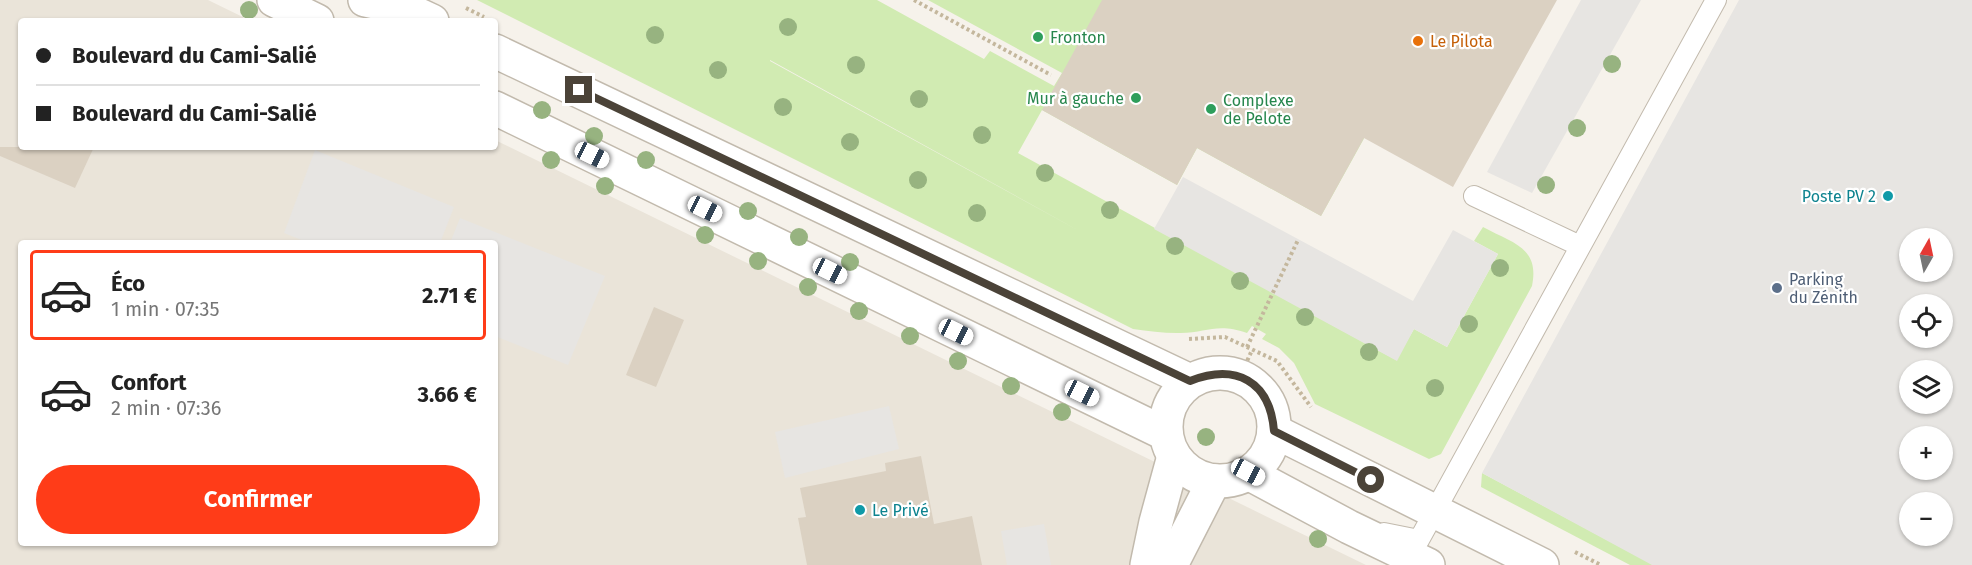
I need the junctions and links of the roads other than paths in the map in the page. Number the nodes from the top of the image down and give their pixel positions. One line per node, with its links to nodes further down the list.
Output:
1 (274, 0): 4 (street)
2 (365, 0): 5 (street)
3 (1716, 0): 9 (lane)
4 (311, 18)
5 (426, 18)
6 (498, 52): 10 (street)
7 (498, 109): 12 (street)
8 (1474, 196): 9 (lane)
9 (1580, 246): 15 (lane)
10 (1190, 381): 11 (street); 12 (street)
11 (1274, 431): 13 (street); 15 (street)
12 (1170, 445): 14 (street); 17 (street)
13 (1248, 472): 14 (street); 16 (street)
14 (1214, 481): 18 (street)
15 (1434, 512): 16 (lane); 20 (street)
16 (1349, 527): 19 (street)
17 (1147, 565)
18 (1171, 565)
19 (1428, 565)
20 (1542, 565)

